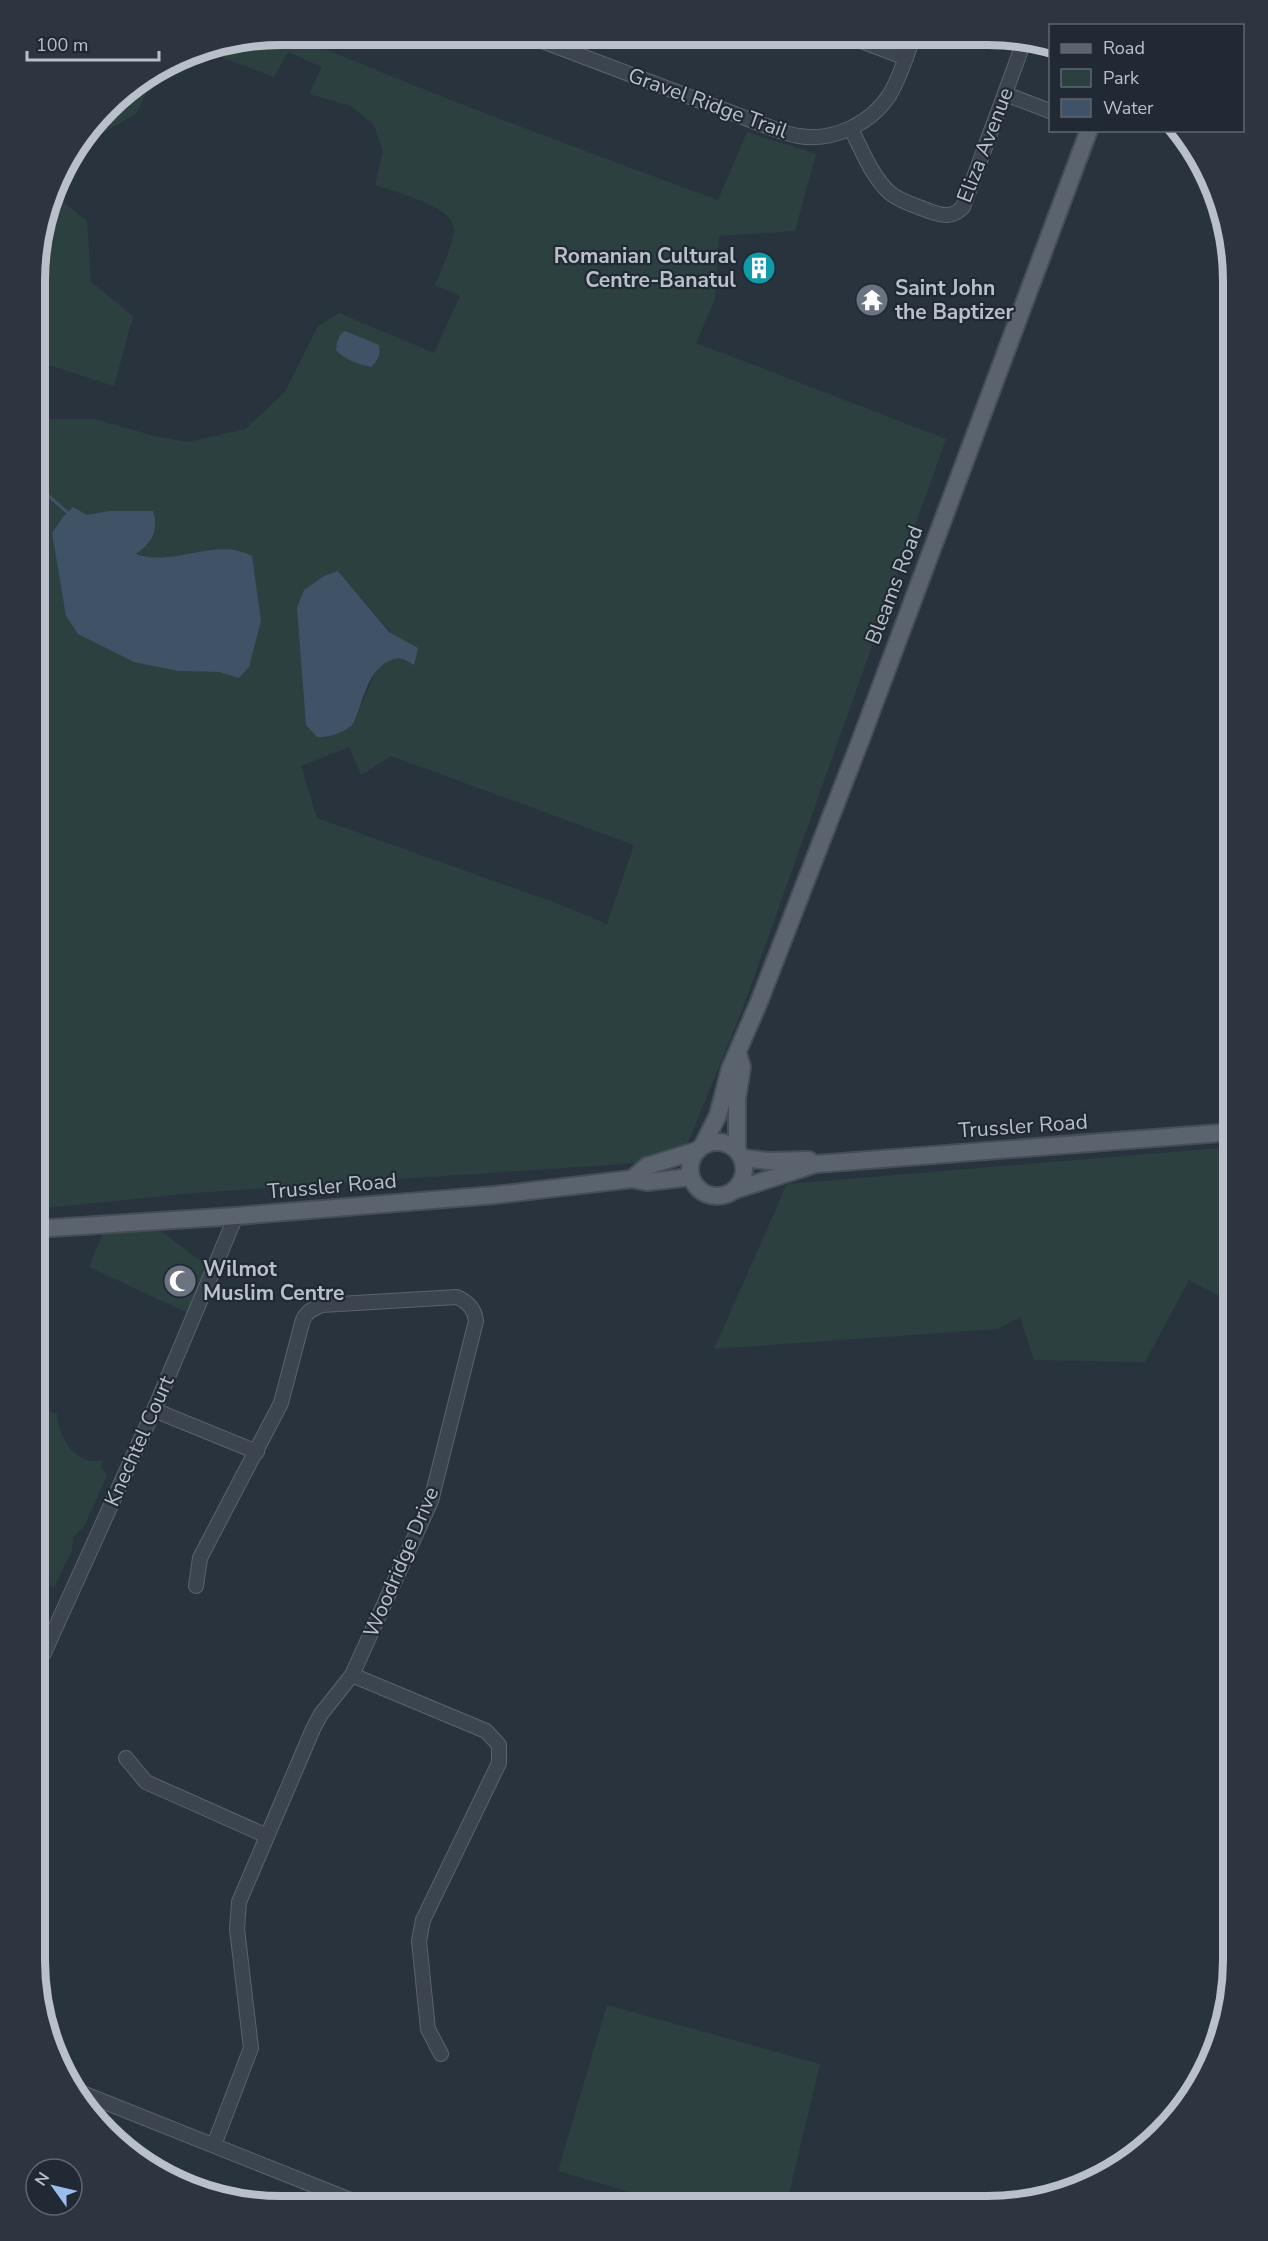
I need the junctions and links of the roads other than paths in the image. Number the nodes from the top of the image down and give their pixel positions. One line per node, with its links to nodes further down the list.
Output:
1 (553, 45): 8 (street, Gravel Ridge Trail)
2 (872, 45): 5 (street)
3 (911, 45): 5 (street, Gravel Ridge Trail)
4 (1022, 48): 6 (street, Eliza Avenue)
5 (906, 58): 8 (street, Gravel Ridge Trail)
6 (1005, 93): 7 (street); 8 (street, Eliza Avenue)
7 (1049, 111)
8 (851, 129)
9 (1088, 132): 10 (main road, Bleams Road)
10 (738, 1054): 12 (main road, Bleams Road); 13 (main road, Bleams Road)
11 (1223, 1133): 14 (main road, Trussler Road)
12 (700, 1148): 13 (main road); 15 (main road); 16 (main road, Trussler Road)
13 (740, 1153): 14 (main road, Trussler Road); 17 (main road)
14 (816, 1164): 17 (main road, Trussler Road)
15 (691, 1177): 16 (main road, Trussler Road); 17 (main road)
16 (632, 1179): 18 (main road, Trussler Road)
17 (735, 1190)
18 (236, 1216): 19 (main road, Trussler Road); 20 (street, Knechtel Court)
19 (45, 1228)
20 (154, 1410): 21 (street); 23 (street, Knechtel Court)
21 (257, 1452): 22 (street, Woodridge Drive); 24 (street, Woodridge Drive)
22 (196, 1586)
23 (45, 1651)
24 (352, 1675): 26 (street, Woodridge Drive); 27 (street)
25 (126, 1758): 26 (street)
26 (267, 1836): 29 (street, Woodridge Drive)
27 (441, 2054)
28 (88, 2095): 29 (street)
29 (214, 2145): 30 (street)
30 (341, 2196)

